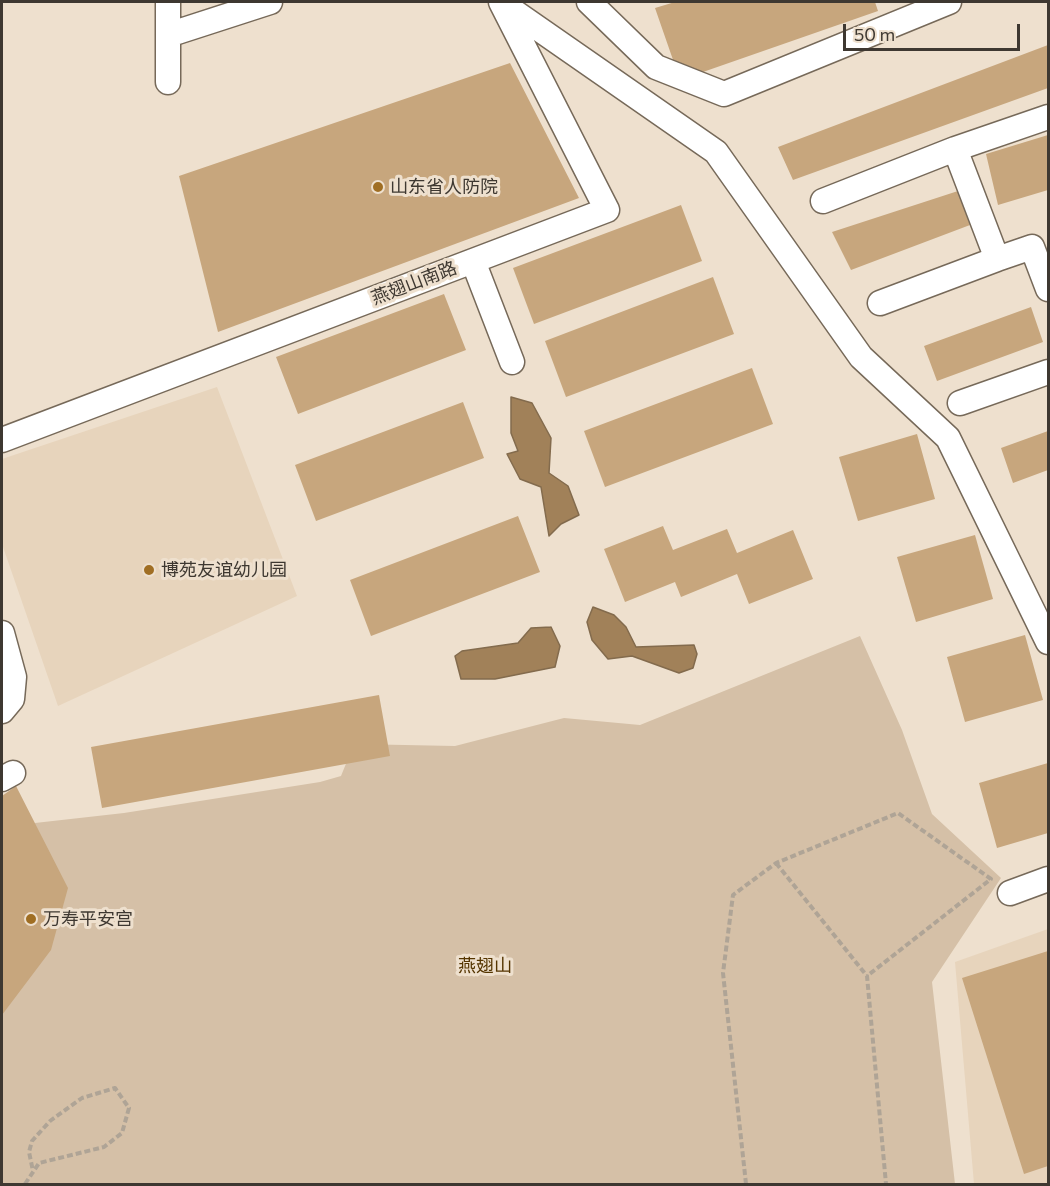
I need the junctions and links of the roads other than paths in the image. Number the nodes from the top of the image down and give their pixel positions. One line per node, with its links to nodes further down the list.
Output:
1 (168, 2): 6 (street)
2 (270, 2): 6 (street)
3 (501, 2): 13 (street, 燕翅山南路); 21 (street)
4 (589, 2): 5 (street)
5 (949, 2)
6 (168, 35): 7 (street)
7 (168, 82)
8 (1048, 117): 9 (street)
9 (955, 149): 10 (street); 12 (street)
10 (823, 201)
11 (1040, 244): 12 (street); 14 (street)
12 (997, 259): 15 (street)
13 (473, 261): 16 (street); 19 (street, 燕翅山南路)
14 (1048, 289)
15 (880, 303)
16 (512, 362)
17 (1048, 372): 18 (street)
18 (960, 403)
19 (2, 440)
20 (2, 633): 22 (street)
21 (1048, 642)
22 (2, 711)
23 (1048, 879): 24 (street)
24 (1010, 893)

